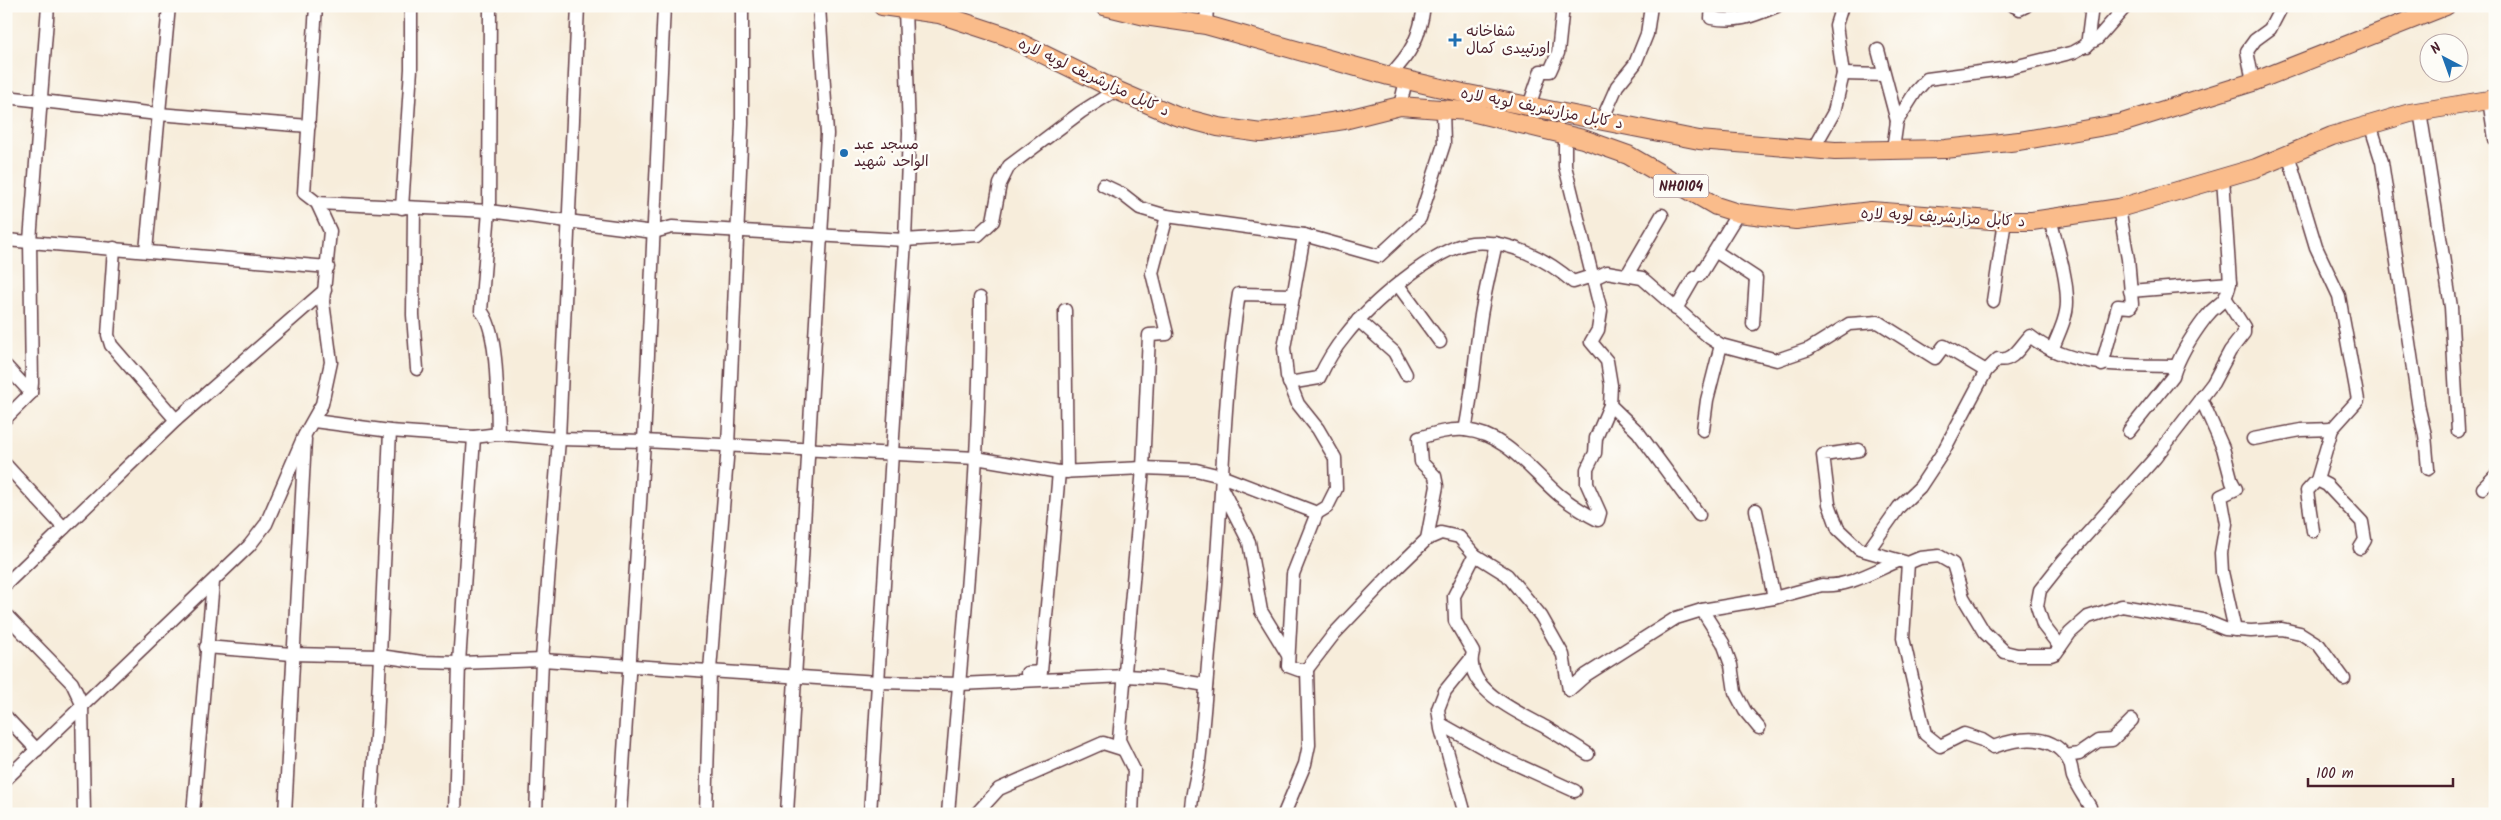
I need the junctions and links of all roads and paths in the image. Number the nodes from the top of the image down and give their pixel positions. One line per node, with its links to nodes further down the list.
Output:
1 (48, 6): 36 (street)
2 (169, 6): 42 (street)
3 (316, 6): 46 (street)
4 (411, 6): 55 (street)
5 (490, 6): 57 (street)
6 (578, 6): 62 (street)
7 (664, 6): 64 (street)
8 (742, 6): 65 (street)
9 (819, 6): 67 (street)
10 (882, 6): 25 (highway, د کابل مزارشریف لویه لاره / NH0104)
11 (1104, 6): 26 (highway, د کابل مزارشریف لویه لاره)
12 (1207, 6): 27 (street)
13 (1424, 6): 32 (street)
14 (1564, 6): 39 (street)
15 (1652, 6): 43 (street)
16 (1712, 6): 17 (street)
17 (1777, 6)
18 (1842, 6): 30 (street)
19 (2014, 6): 20 (street)
20 (2026, 6)
21 (2092, 6): 28 (street)
22 (2126, 6): 28 (street)
23 (2282, 6): 33 (street)
24 (2446, 6): 33 (highway, د کابل مزارشریف لویه لاره)
25 (905, 8): 34 (highway, د کابل مزارشریف لویه لاره / NH0104); 69 (street)
26 (1145, 11): 27 (highway, د کابل مزارشریف لویه لاره)
27 (1206, 25): 32 (highway, د کابل مزارشریف لویه لاره)
28 (2087, 46): 44 (street)
29 (1878, 50): 31 (street)
30 (1842, 74): 31 (street); 49 (street)
31 (1884, 75): 44 (street)
32 (1397, 78): 38 (street); 39 (highway, د کابل مزارشریف لویه لاره)
33 (2253, 82): 50 (highway, د کابل مزارشریف لویه لاره)
34 (1116, 90): 38 (highway, د کابل مزارشریف لویه لاره / NH0104); 69 (street)
35 (6, 97): 36 (street)
36 (42, 100): 42 (street); 70 (street)
37 (2492, 100): 41 (highway, د کابل مزارشریف لویه لاره / NH0104); 48 (street)
38 (1400, 106): 40 (highway, د کابل مزارشریف لویه لاره / NH0104)
39 (1528, 106): 43 (highway, د کابل مزارشریف لویه لاره)
40 (1443, 109): 47 (highway, د کابل مزارشریف لویه لاره / NH0104); 66 (street)
41 (2420, 111): 45 (highway, د کابل مزارشریف لویه لاره / NH0104); 111 (street)
42 (158, 114): 46 (street); 73 (street)
43 (1602, 120): 49 (highway, د کابل مزارشریف لویه لاره)
44 (1897, 121): 50 (street)
45 (2370, 124): 51 (highway, د کابل مزارشریف لویه لاره / NH0104); 125 (street)
46 (309, 126): 54 (street)
47 (1565, 135): 58 (highway, د کابل مزارشریف لویه لاره / NH0104); 77 (street)
48 (2495, 140)
49 (1813, 149): 50 (highway, د کابل مزارشریف لویه لاره)
50 (1893, 149)
51 (2288, 154): 52 (highway, د کابل مزارشریف لویه لاره / NH0104); 106 (street)
52 (2223, 178): 56 (highway, د کابل مزارشریف لویه لاره / NH0104); 78 (street)
53 (1103, 185): 60 (street)
54 (317, 203): 55 (street); 75 (street)
55 (408, 208): 57 (street); 96 (street)
56 (2119, 208): 61 (highway, د کابل مزارشریف لویه لاره / NH0104); 81 (street)
57 (489, 211): 62 (street); 112 (street)
58 (1738, 213): 63 (highway, د کابل مزارشریف لویه لاره / NH0104); 74 (street)
59 (1662, 215): 76 (street)
60 (1167, 216): 66 (street); 124 (street)
61 (2050, 218): 63 (highway, د کابل مزارشریف لویه لاره / NH0104); 92 (street)
62 (569, 220): 64 (street); 115 (street)
63 (2004, 221): 85 (street)
64 (654, 232): 65 (street); 117 (street)
65 (737, 232): 67 (street); 118 (street)
66 (1304, 235): 82 (street)
67 (822, 236): 69 (street); 119 (street)
68 (6, 240): 70 (street)
69 (906, 240): 121 (street)
70 (30, 241): 72 (street); 100 (street)
71 (1496, 243): 77 (street); 79 (street); 107 (street)
72 (114, 248): 73 (street); 104 (street)
73 (146, 251): 75 (street)
74 (1715, 251): 86 (street); 89 (street)
75 (328, 267): 80 (street)
76 (1627, 275): 77 (street); 86 (street)
77 (1592, 278): 102 (street)
78 (2230, 283): 81 (street); 84 (street)
79 (1398, 285): 88 (street); 90 (street)
80 (325, 290): 104 (street); 105 (street)
81 (2130, 291): 93 (street)
82 (1294, 295): 99 (street); 127 (street)
83 (980, 298): 122 (street)
84 (2226, 299): 95 (street); 101 (street)
85 (1993, 301)
86 (1676, 309): 91 (street)
87 (1064, 310): 126 (street)
88 (1358, 320): 98 (street); 99 (street)
89 (1753, 324)
90 (1440, 342)
91 (1721, 345): 97 (street); 108 (street)
92 (2052, 350): 93 (street); 97 (street)
93 (2102, 365): 95 (street)
94 (6, 366): 100 (street)
95 (2176, 366): 110 (street)
96 (417, 369)
97 (1986, 371): 139 (street)
98 (1406, 374)
99 (1289, 383): 133 (street)
100 (30, 393): 103 (street)
101 (2201, 398): 147 (street); 149 (street)
102 (1610, 405): 107 (street); 134 (street)
103 (6, 418)
104 (176, 420): 135 (street)
105 (314, 421): 109 (street); 113 (street)
106 (2332, 429): 116 (street); 129 (street)
107 (1465, 430): 137 (street)
108 (1703, 430)
109 (390, 431): 114 (street); 152 (street)
110 (2129, 431)
111 (2458, 431)
112 (498, 434): 114 (street); 115 (street)
113 (304, 436): 142 (street); 150 (street)
114 (474, 437): 155 (street)
115 (559, 439): 117 (street); 153 (street)
116 (2253, 439)
117 (644, 441): 118 (street); 156 (street)
118 (728, 446): 119 (street); 158 (street)
119 (809, 450): 121 (street); 159 (street)
120 (1859, 450): 139 (street)
121 (891, 455): 122 (street); 163 (street)
122 (976, 458): 126 (street); 164 (street)
123 (6, 465): 135 (street)
124 (1143, 468): 126 (street); 127 (street); 160 (street)
125 (2428, 469)
126 (1063, 472): 162 (street)
127 (1221, 476): 131 (street); 133 (street)
128 (2495, 476): 130 (street)
129 (2318, 480): 136 (street); 138 (street)
130 (2483, 488)
131 (1222, 489): 151 (street); 165 (street)
132 (1756, 510): 144 (street)
133 (1317, 512): 151 (street)
134 (1699, 514)
135 (64, 528): 143 (street)
136 (2314, 531)
137 (1427, 539): 140 (street); 157 (street)
138 (2360, 548)
139 (1868, 551): 141 (street)
140 (1475, 555): 145 (street); 154 (street)
141 (1904, 562): 144 (street); 149 (street); 174 (street)
142 (213, 582): 148 (street); 166 (street)
143 (6, 584)
144 (1774, 598): 145 (street)
145 (1702, 610): 170 (street)
146 (6, 615): 166 (street)
147 (2235, 630): 149 (street); 161 (street)
148 (206, 647): 150 (street); 179 (street)
149 (2060, 647)
150 (292, 654): 152 (street); 180 (street)
151 (1288, 655): 157 (street)
152 (380, 656): 155 (street); 181 (street)
153 (542, 660): 155 (street); 156 (street); 183 (street)
154 (1470, 660): 169 (street); 173 (street)
155 (459, 663): 182 (street)
156 (628, 667): 158 (street); 184 (street)
157 (1307, 669): 192 (street)
158 (710, 670): 159 (street); 185 (street)
159 (794, 674): 163 (street); 186 (street)
160 (1125, 676): 162 (street); 165 (street); 171 (street)
161 (2344, 679)
162 (1005, 681): 164 (street)
163 (878, 682): 164 (street); 187 (street)
164 (960, 684): 188 (street)
165 (1206, 685): 191 (street)
166 (82, 704): 172 (street); 178 (street)
167 (6, 717): 172 (street)
168 (2132, 720): 174 (street)
169 (1441, 724): 176 (street); 193 (street)
170 (1759, 728)
171 (1122, 749): 189 (street); 190 (street)
172 (37, 750): 175 (street)
173 (1588, 754)
174 (2066, 756): 177 (street)
175 (6, 778)
176 (1575, 791)
177 (2090, 807)
178 (84, 814)
179 (193, 814)
180 (285, 814)
181 (370, 814)
182 (455, 814)
183 (536, 814)
184 (620, 814)
185 (706, 814)
186 (787, 814)
187 (870, 814)
188 (948, 814)
189 (976, 814)
190 (1132, 814)
191 (1191, 814)
192 (1284, 814)
193 (1464, 814)

